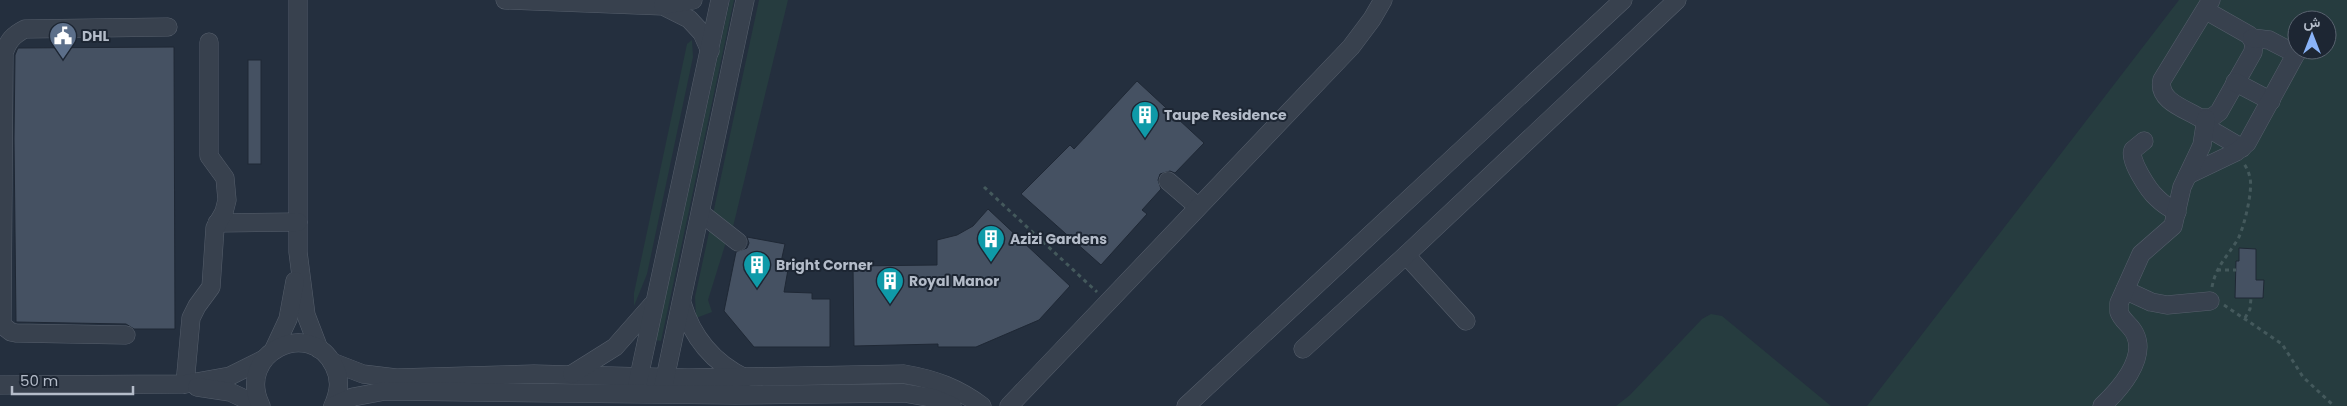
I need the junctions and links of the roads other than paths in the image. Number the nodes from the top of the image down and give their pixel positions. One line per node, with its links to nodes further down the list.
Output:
1 (298, 0): 28 (street)
2 (505, 0): 10 (street)
3 (693, 0): 10 (street)
4 (720, 0): 15 (street)
5 (745, 0): 26 (street)
6 (1383, 0): 24 (street)
7 (1623, 0): 60 (street)
8 (1677, 0): 31 (street)
9 (2208, 5): 12 (street); 19 (street)
10 (663, 6): 15 (street)
11 (168, 27): 36 (street)
12 (2252, 38): 14 (street); 17 (street)
13 (209, 42): 27 (street)
14 (2287, 48)
15 (710, 51): 33 (street)
16 (2293, 60): 18 (street)
17 (2235, 82): 18 (street); 19 (street)
18 (2271, 101): 21 (street)
19 (2206, 123): 21 (street); 22 (street)
20 (2144, 142): 25 (street)
21 (2239, 150): 22 (street)
22 (2188, 175): 25 (street)
23 (1168, 181): 24 (street)
24 (1198, 206): 59 (street)
25 (2177, 212): 32 (street)
26 (700, 213): 29 (street); 35 (street)
27 (217, 222): 28 (street); 47 (street)
28 (298, 222): 30 (street)
29 (738, 242)
30 (298, 252): 40 (street); 41 (street)
31 (1406, 255): 37 (street); 39 (street)
32 (2125, 290): 34 (street); 61 (street)
33 (655, 301): 43 (street); 44 (street)
34 (2210, 301)
35 (682, 303): 45 (street); 46 (street)
36 (0, 320): 38 (street)
37 (1466, 320)
38 (126, 335)
39 (1303, 348)
40 (319, 349): 41 (street); 42 (street)
41 (269, 354): 47 (street); 53 (street)
42 (332, 362): 43 (street); 54 (street)
43 (572, 375): 44 (street)
44 (639, 376): 45 (street); 51 (street)
45 (666, 377): 46 (street); 52 (street)
46 (745, 378): 58 (street)
47 (185, 384): 48 (street); 53 (street)
48 (0, 385)
49 (556, 394): 51 (street); 54 (street); 55 (street)
50 (735, 395): 52 (street); 56 (street); 57 (street)
51 (633, 400): 52 (street)
52 (660, 400)
53 (260, 406)
54 (333, 406)
55 (576, 406)
56 (712, 406)
57 (952, 406)
58 (982, 406)
59 (1009, 406)
60 (1186, 406)
61 (2102, 406)

